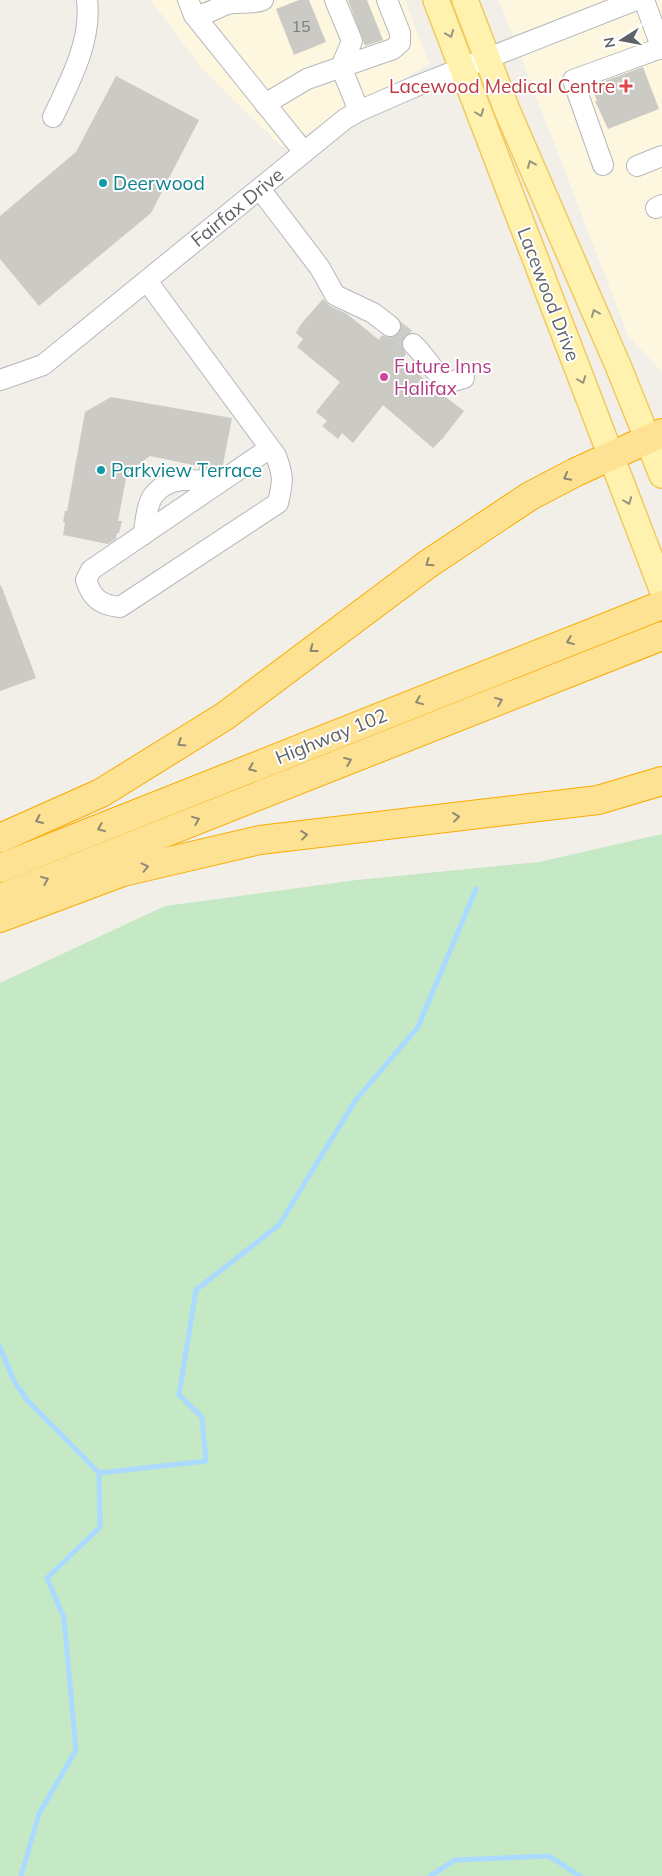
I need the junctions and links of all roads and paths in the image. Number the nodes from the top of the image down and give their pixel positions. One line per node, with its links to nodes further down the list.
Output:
1 (87, 0): 16 (street)
2 (263, 0): 9 (street)
3 (335, 0): 12 (street)
4 (388, 0): 12 (street)
5 (436, 0): 13 (main road, Lacewood Drive, one-way to 13)
6 (465, 0): 11 (main road, Lacewood Drive)
7 (636, 0): 11 (street, Fairfax Drive)
8 (644, 0): 10 (street)
9 (191, 8): 14 (street)
10 (662, 49): 19 (street)
11 (488, 58): 13 (street, Fairfax Drive); 27 (main road, Lacewood Drive, one-way to 11)
12 (341, 67): 14 (street); 15 (street)
13 (463, 68): 15 (street, Fairfax Drive); 29 (main road, Lacewood Drive, one-way to 29)
14 (265, 104): 17 (street)
15 (359, 111): 17 (street, Fairfax Drive)
16 (54, 117)
17 (304, 152): 21 (street, Fairfax Drive)
18 (662, 156): 20 (street)
19 (603, 165)
20 (637, 166)
21 (260, 189): 22 (street, Fairfax Drive); 23 (street)
22 (146, 281): 26 (street, Fairfax Drive); 28 (street)
23 (390, 326)
24 (413, 344): 25 (street)
25 (464, 378)
26 (0, 380)
27 (654, 436): 29 (highway); 30 (main road, Lacewood Drive)
28 (270, 448): 31 (street); 32 (street)
29 (611, 456): 33 (main road, Lacewood Drive, one-way to 33); 39 (highway, one-way to 39)
30 (662, 475)
31 (219, 483): 32 (street); 32 (street)
32 (143, 535)
33 (662, 589)
34 (662, 605): 40 (highway, Highway 102, one-way to 40)
35 (662, 636): 41 (highway, Highway 102, one-way to 35)
36 (662, 781): 37 (highway)
37 (632, 791): 38 (highway); 42 (highway, one-way to 37)
38 (662, 794)
39 (0, 838)
40 (0, 868)
41 (0, 898)
42 (0, 918)

